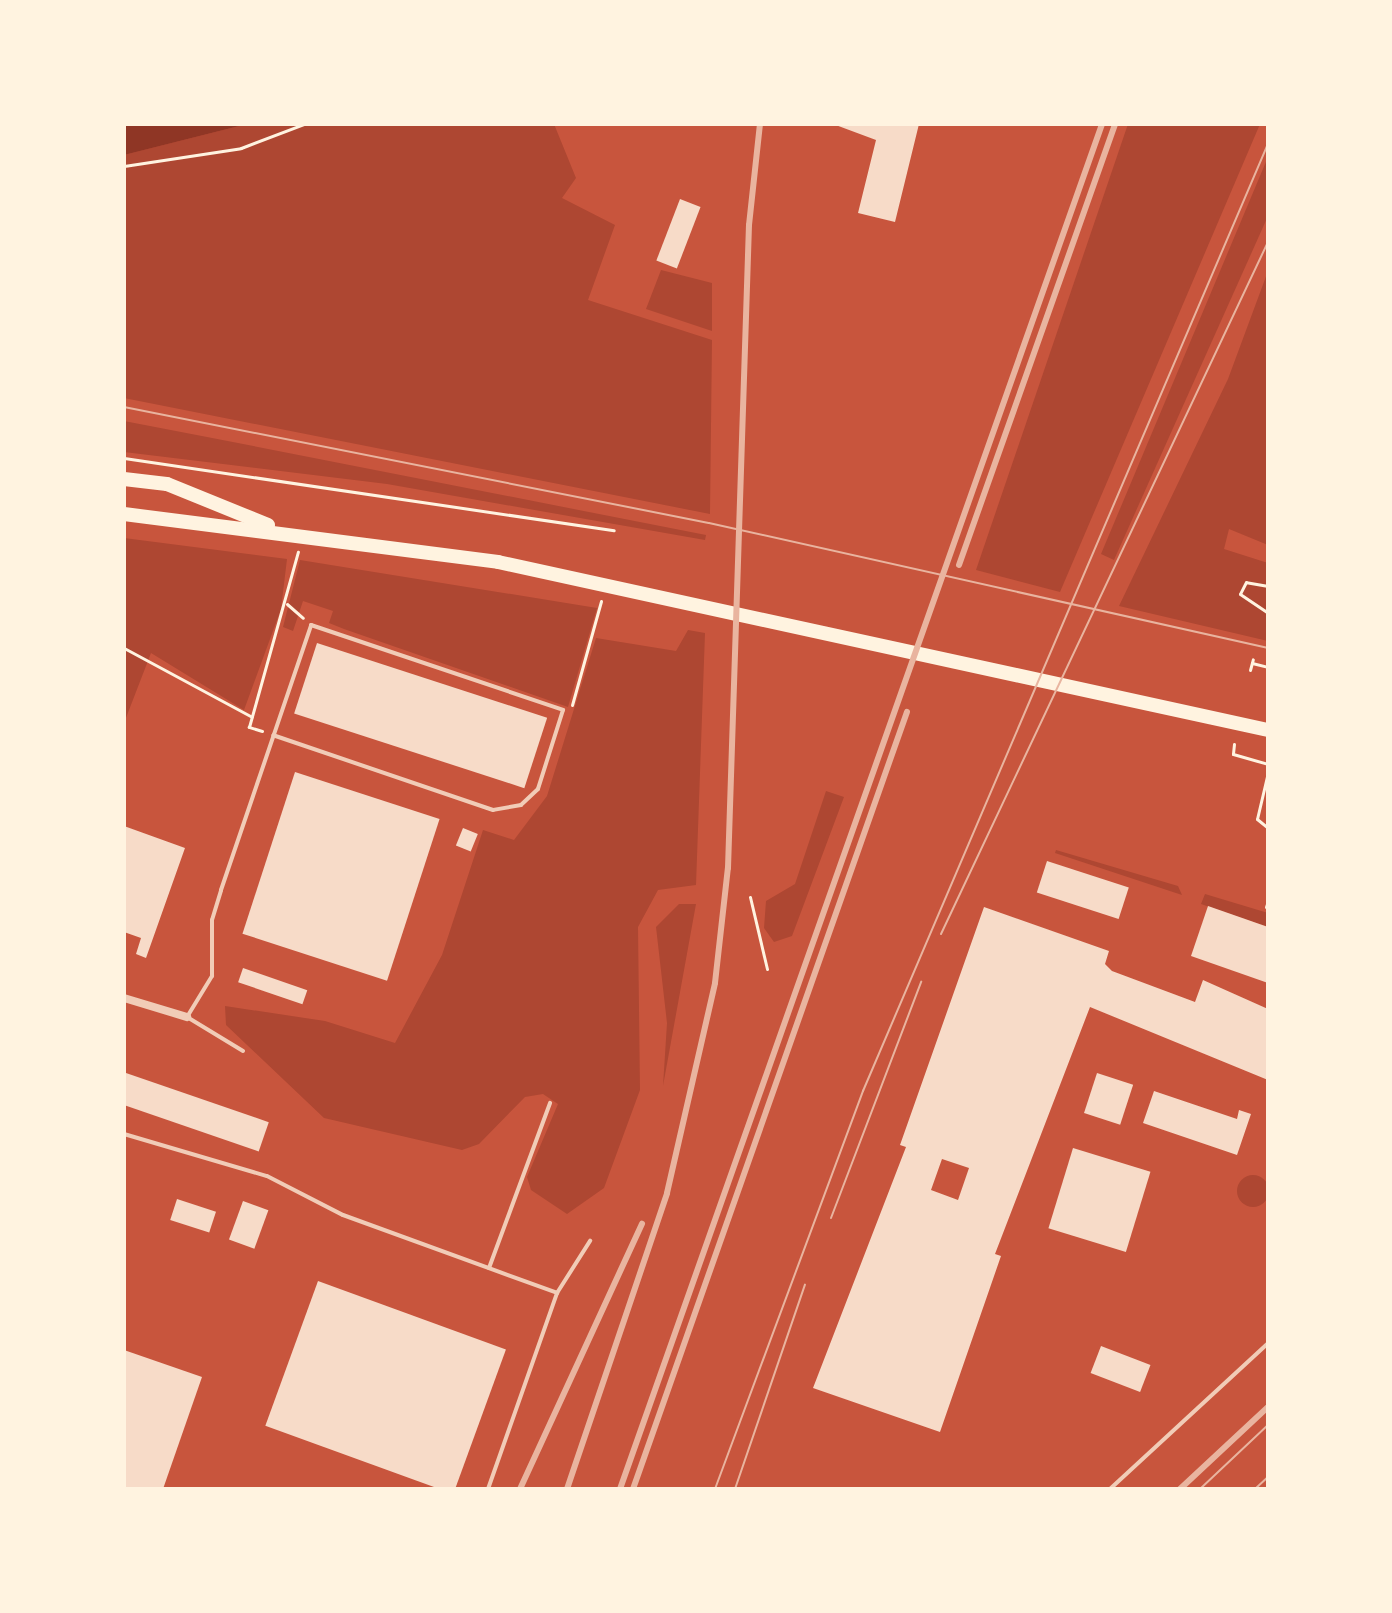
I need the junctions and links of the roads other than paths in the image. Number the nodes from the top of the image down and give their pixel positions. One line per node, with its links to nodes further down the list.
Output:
1 (124, 479): 3 (main road)
2 (124, 514): 3 (main road)
3 (287, 533): 4 (main road)
4 (1268, 730)
5 (273, 735): 5 (lane); 7 (lane)
6 (124, 998): 7 (street)
7 (187, 1017): 8 (lane)
8 (243, 1051)
9 (550, 1103): 12 (lane)
10 (124, 1134): 12 (lane)
11 (590, 1241): 13 (lane)
12 (489, 1268): 13 (lane)
13 (557, 1293): 15 (lane)
14 (1268, 1343): 16 (lane)
15 (488, 1489)
16 (1110, 1489)

